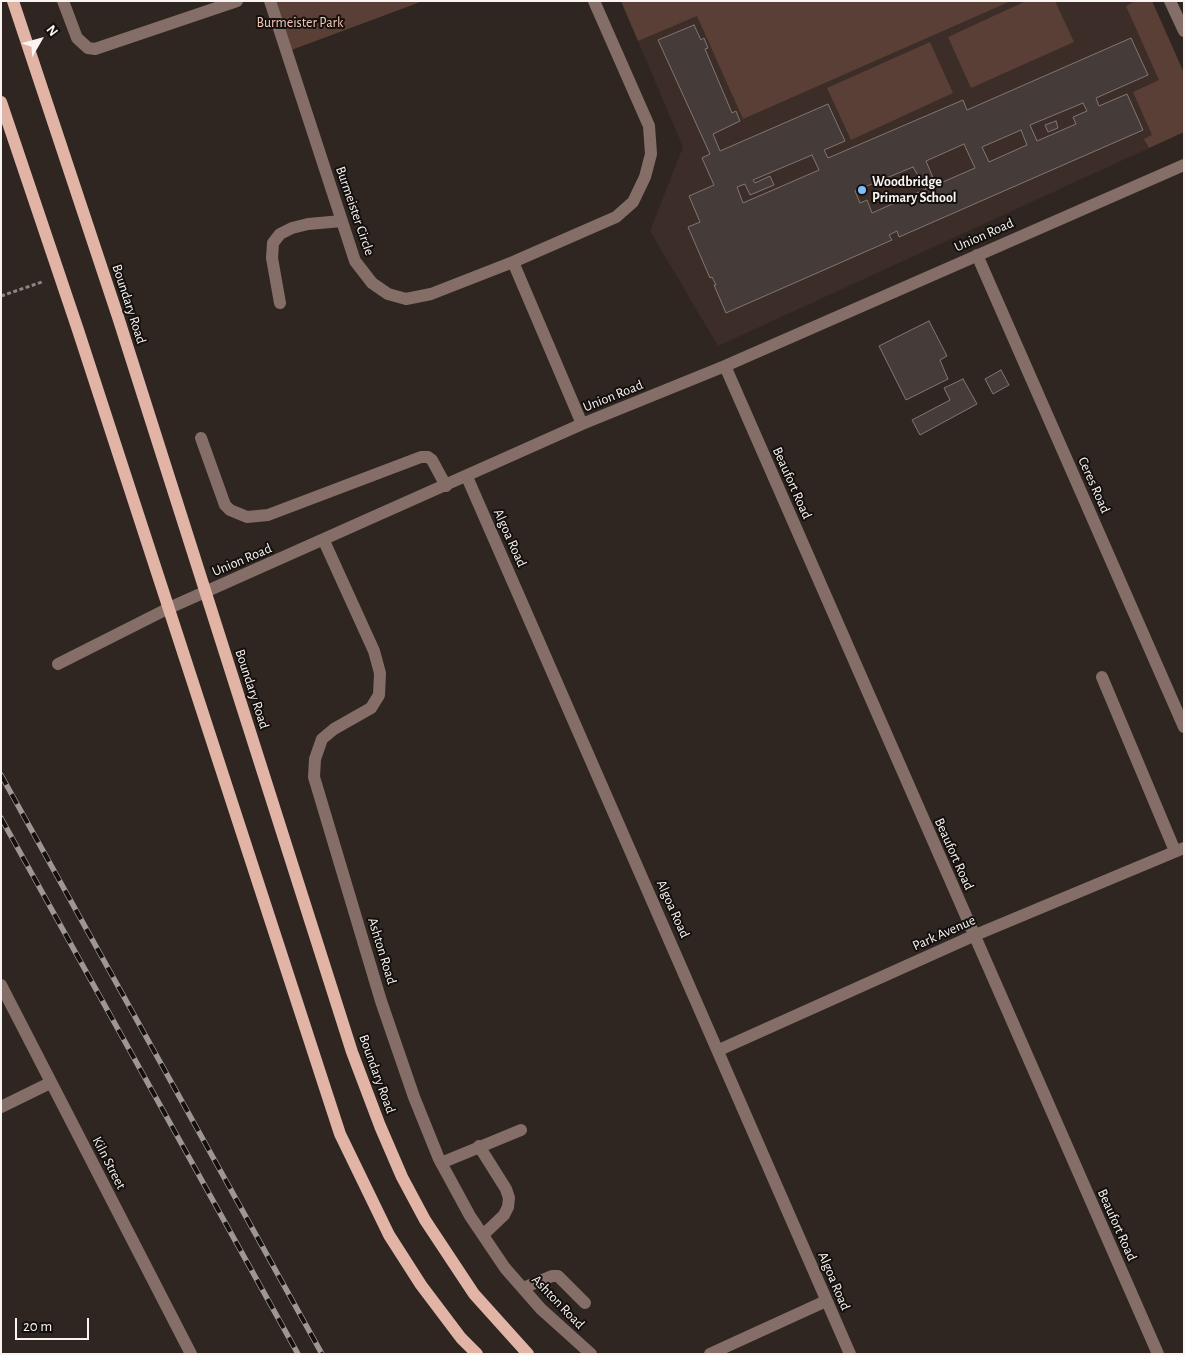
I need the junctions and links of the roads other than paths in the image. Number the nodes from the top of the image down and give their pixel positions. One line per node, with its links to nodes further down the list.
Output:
1 (13, 1): 20 (main road, Boundary Road)
2 (63, 1): 3 (street)
3 (237, 1)
4 (270, 1): 10 (street, Burmeister Circle)
5 (594, 1): 12 (street, Burmeister Circle)
6 (1170, 1): 7 (street)
7 (1184, 31)
8 (1, 102): 21 (main road)
9 (1184, 165): 11 (street, Union Road)
10 (342, 221): 12 (street, Burmeister Circle); 13 (street)
11 (976, 255): 14 (street, Union Road); 24 (street, Ceres Road)
12 (512, 262): 15 (street)
13 (280, 303)
14 (725, 366): 15 (street, Union Road); 26 (street, Beaufort Road)
15 (582, 424): 17 (street, Union Road)
16 (201, 438): 18 (street)
17 (467, 478): 18 (street, Union Road); 28 (street, Algoa Road)
18 (446, 486): 19 (street, Union Road)
19 (324, 541): 20 (street, Union Road); 33 (street, Ashton Road)
20 (204, 592): 21 (street, Union Road); 40 (main road, Boundary Road)
21 (169, 608): 22 (street, Union Road); 39 (main road)
22 (58, 664)
23 (1102, 677): 25 (street)
24 (1184, 728)
25 (1179, 849): 26 (street, Park Avenue)
26 (974, 936): 28 (street, Park Avenue); 44 (street, Beaufort Road)
27 (1, 985): 29 (street, Kiln Street)
28 (719, 1050): 36 (street, Algoa Road)
29 (50, 1083): 30 (street); 38 (street, Kiln Street)
30 (1, 1107)
31 (521, 1130): 32 (street)
32 (479, 1146): 33 (street); 34 (street)
33 (441, 1163): 34 (street, Ashton Road)
34 (483, 1235): 35 (street, Ashton Road)
35 (523, 1288): 37 (street); 41 (street, Ashton Road)
36 (826, 1301): 42 (street); 43 (street, Algoa Road)
37 (585, 1303)
38 (191, 1354)
39 (477, 1354)
40 (528, 1354)
41 (591, 1354)
42 (710, 1354)
43 (850, 1354)
44 (1158, 1354)

